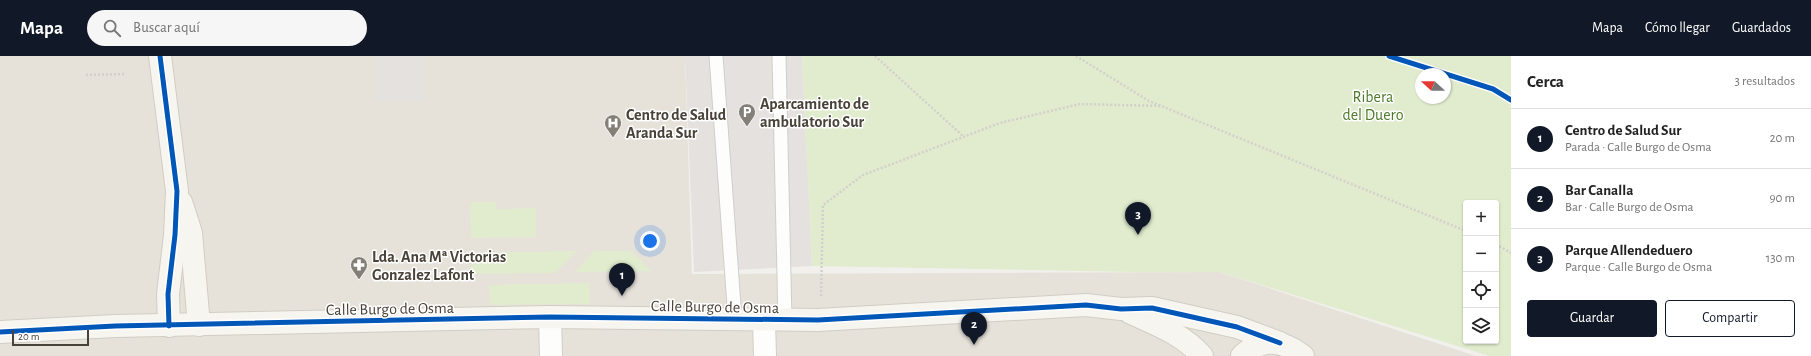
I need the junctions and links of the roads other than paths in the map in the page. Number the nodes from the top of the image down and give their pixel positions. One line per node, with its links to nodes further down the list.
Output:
1 (160, 56): 4 (street)
2 (716, 56): 7 (lane)
3 (779, 56): 8 (lane)
4 (178, 192): 9 (street); 10 (street)
5 (1121, 309): 8 (street, Calle Burgo de Osma); 12 (street, Calle Burgo de Osma); 15 (street, Calle Burgo de Osma)
6 (550, 317): 7 (street, Calle Burgo de Osma); 9 (street, Calle Burgo de Osma); 13 (street)
7 (735, 320): 8 (street, Calle Burgo de Osma)
8 (775, 320): 14 (street)
9 (199, 325): 10 (street, Calle Burgo de Osma)
10 (169, 326): 11 (street, Calle Burgo de Osma)
11 (0, 332)
12 (1292, 349): 16 (street); 17 (street, Calle Burgo de Osma)
13 (551, 356)
14 (765, 356)
15 (1202, 356)
16 (1242, 356)
17 (1318, 356)

